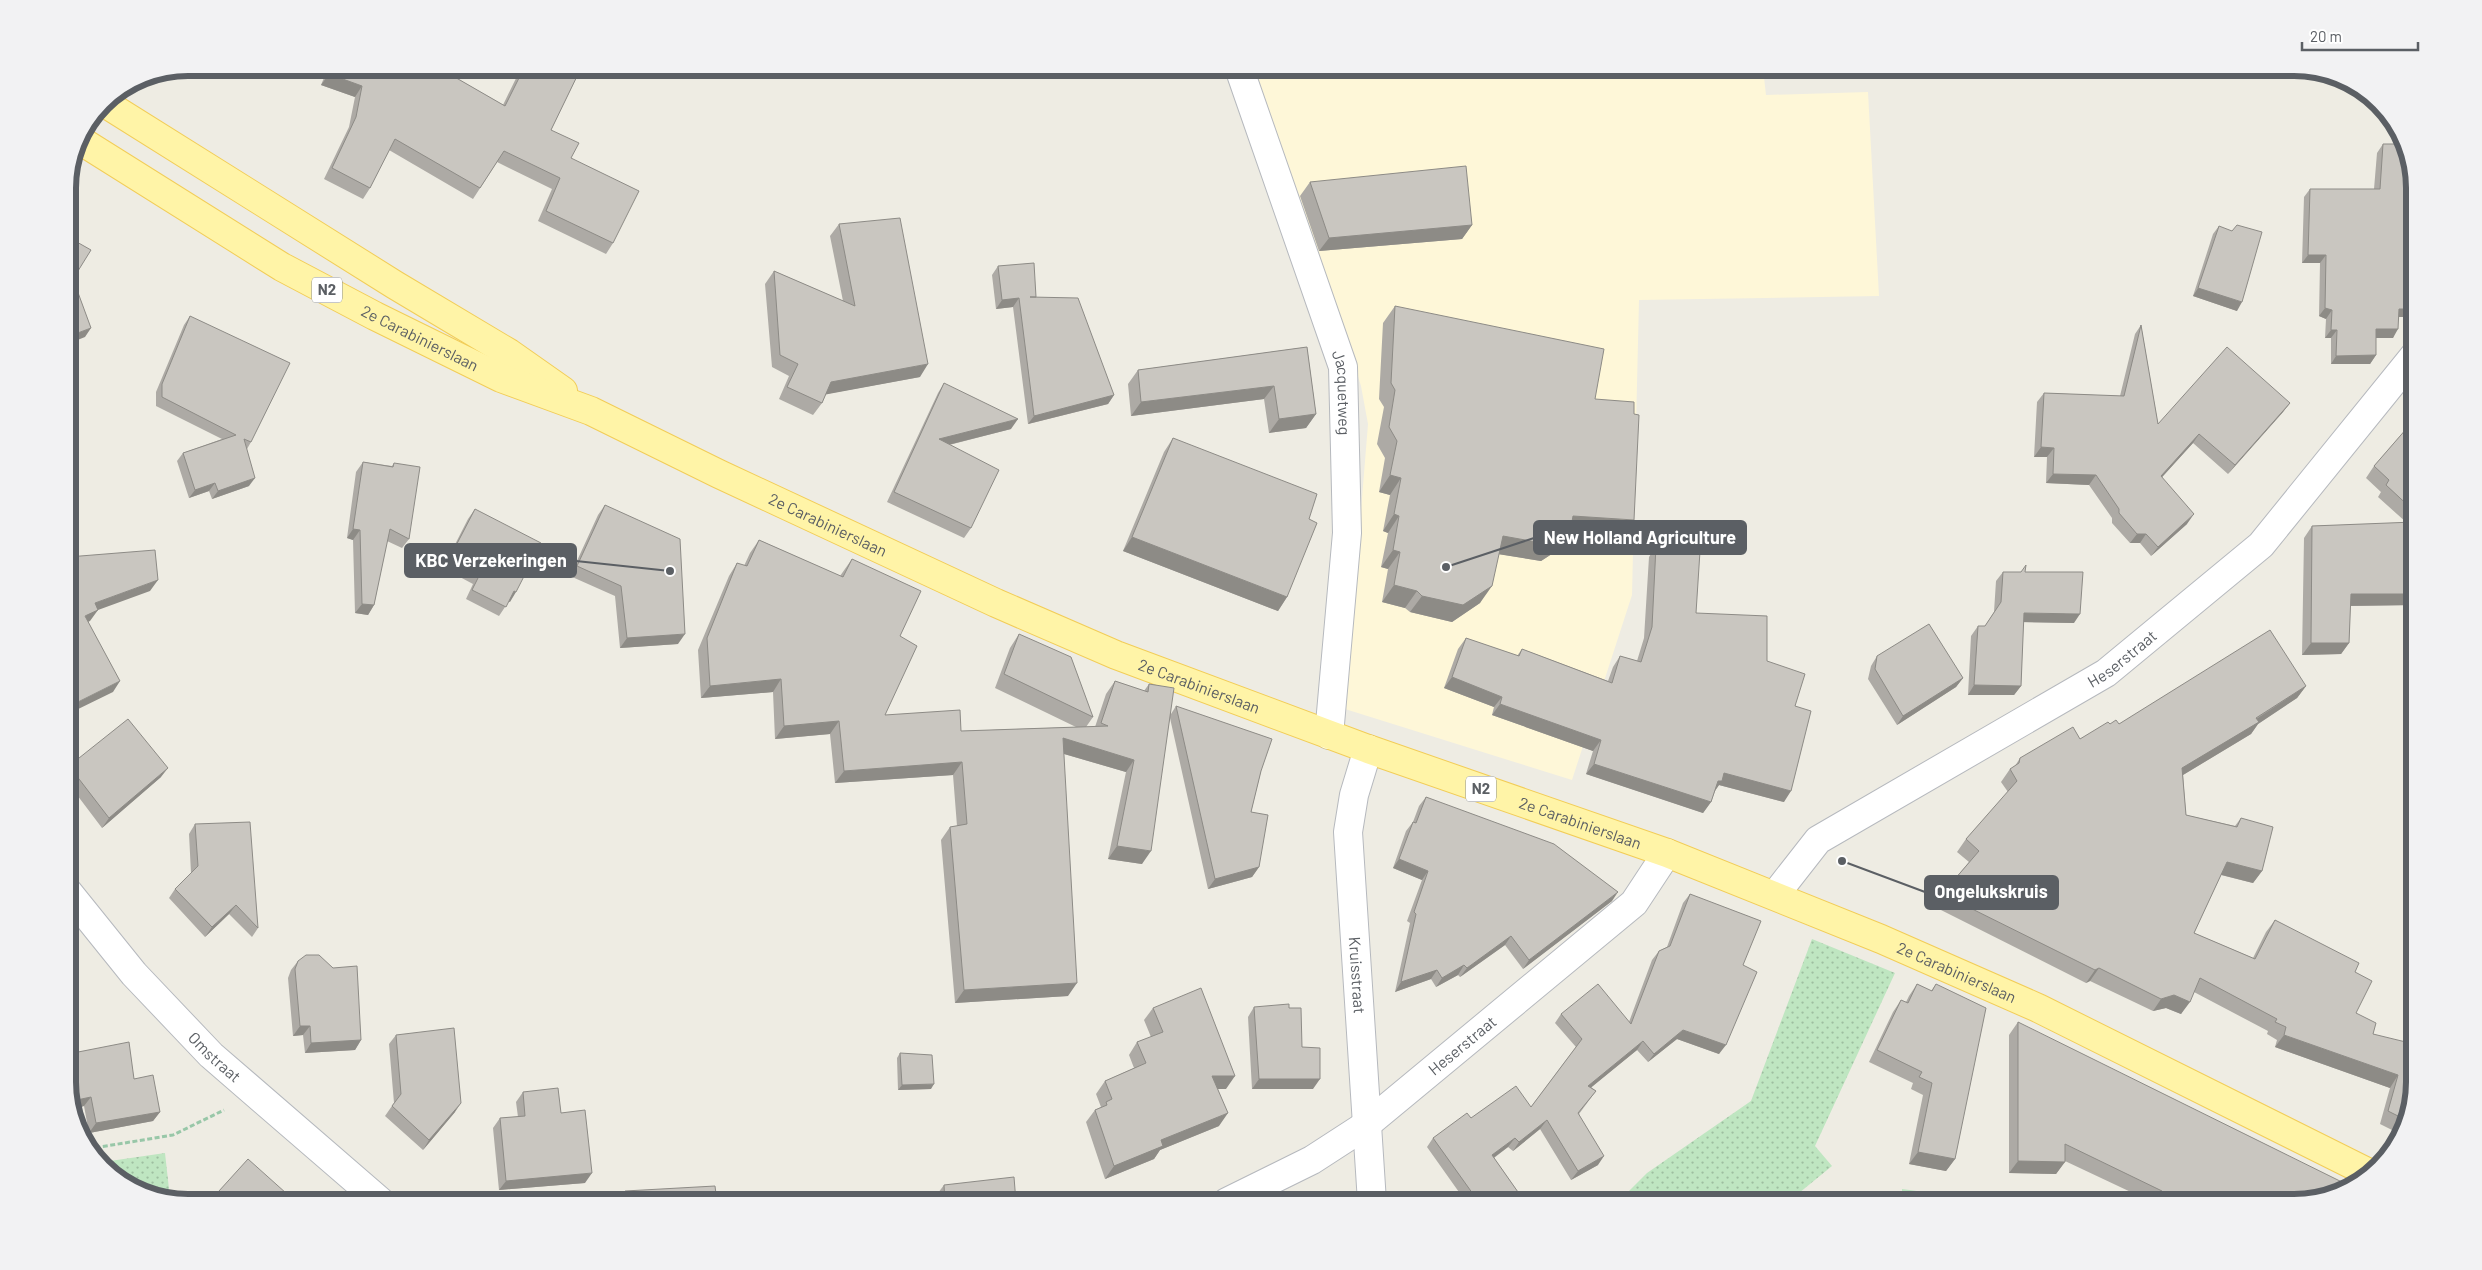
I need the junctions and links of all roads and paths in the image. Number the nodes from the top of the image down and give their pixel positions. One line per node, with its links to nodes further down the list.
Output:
1 (1242, 76): 6 (street, Jacquetweg)
2 (111, 107): 5 (main road, 2e Carabinierslaan / N2)
3 (86, 144): 5 (main road, 2e Carabinierslaan / N2)
4 (2406, 366): 9 (street, Heserstraat)
5 (591, 411): 6 (main road, 2e Carabinierslaan / N2)
6 (1329, 735): 7 (main road, 2e Carabinierslaan / N2)
7 (1368, 749): 8 (main road, 2e Carabinierslaan / N2); 12 (street, Kruisstraat)
8 (1668, 853): 9 (main road, 2e Carabinierslaan / N2); 12 (street, Heserstraat)
9 (1775, 895): 14 (main road, 2e Carabinierslaan / N2)
10 (76, 902): 11 (street, Omstraat)
11 (256, 1094): 13 (path); 15 (street, Omstraat)
12 (1366, 1125): 16 (street, Heserstraat); 17 (street, Kruisstraat)
13 (98, 1147)
14 (2363, 1170)
15 (372, 1194)
16 (1243, 1194)
17 (1371, 1194)

